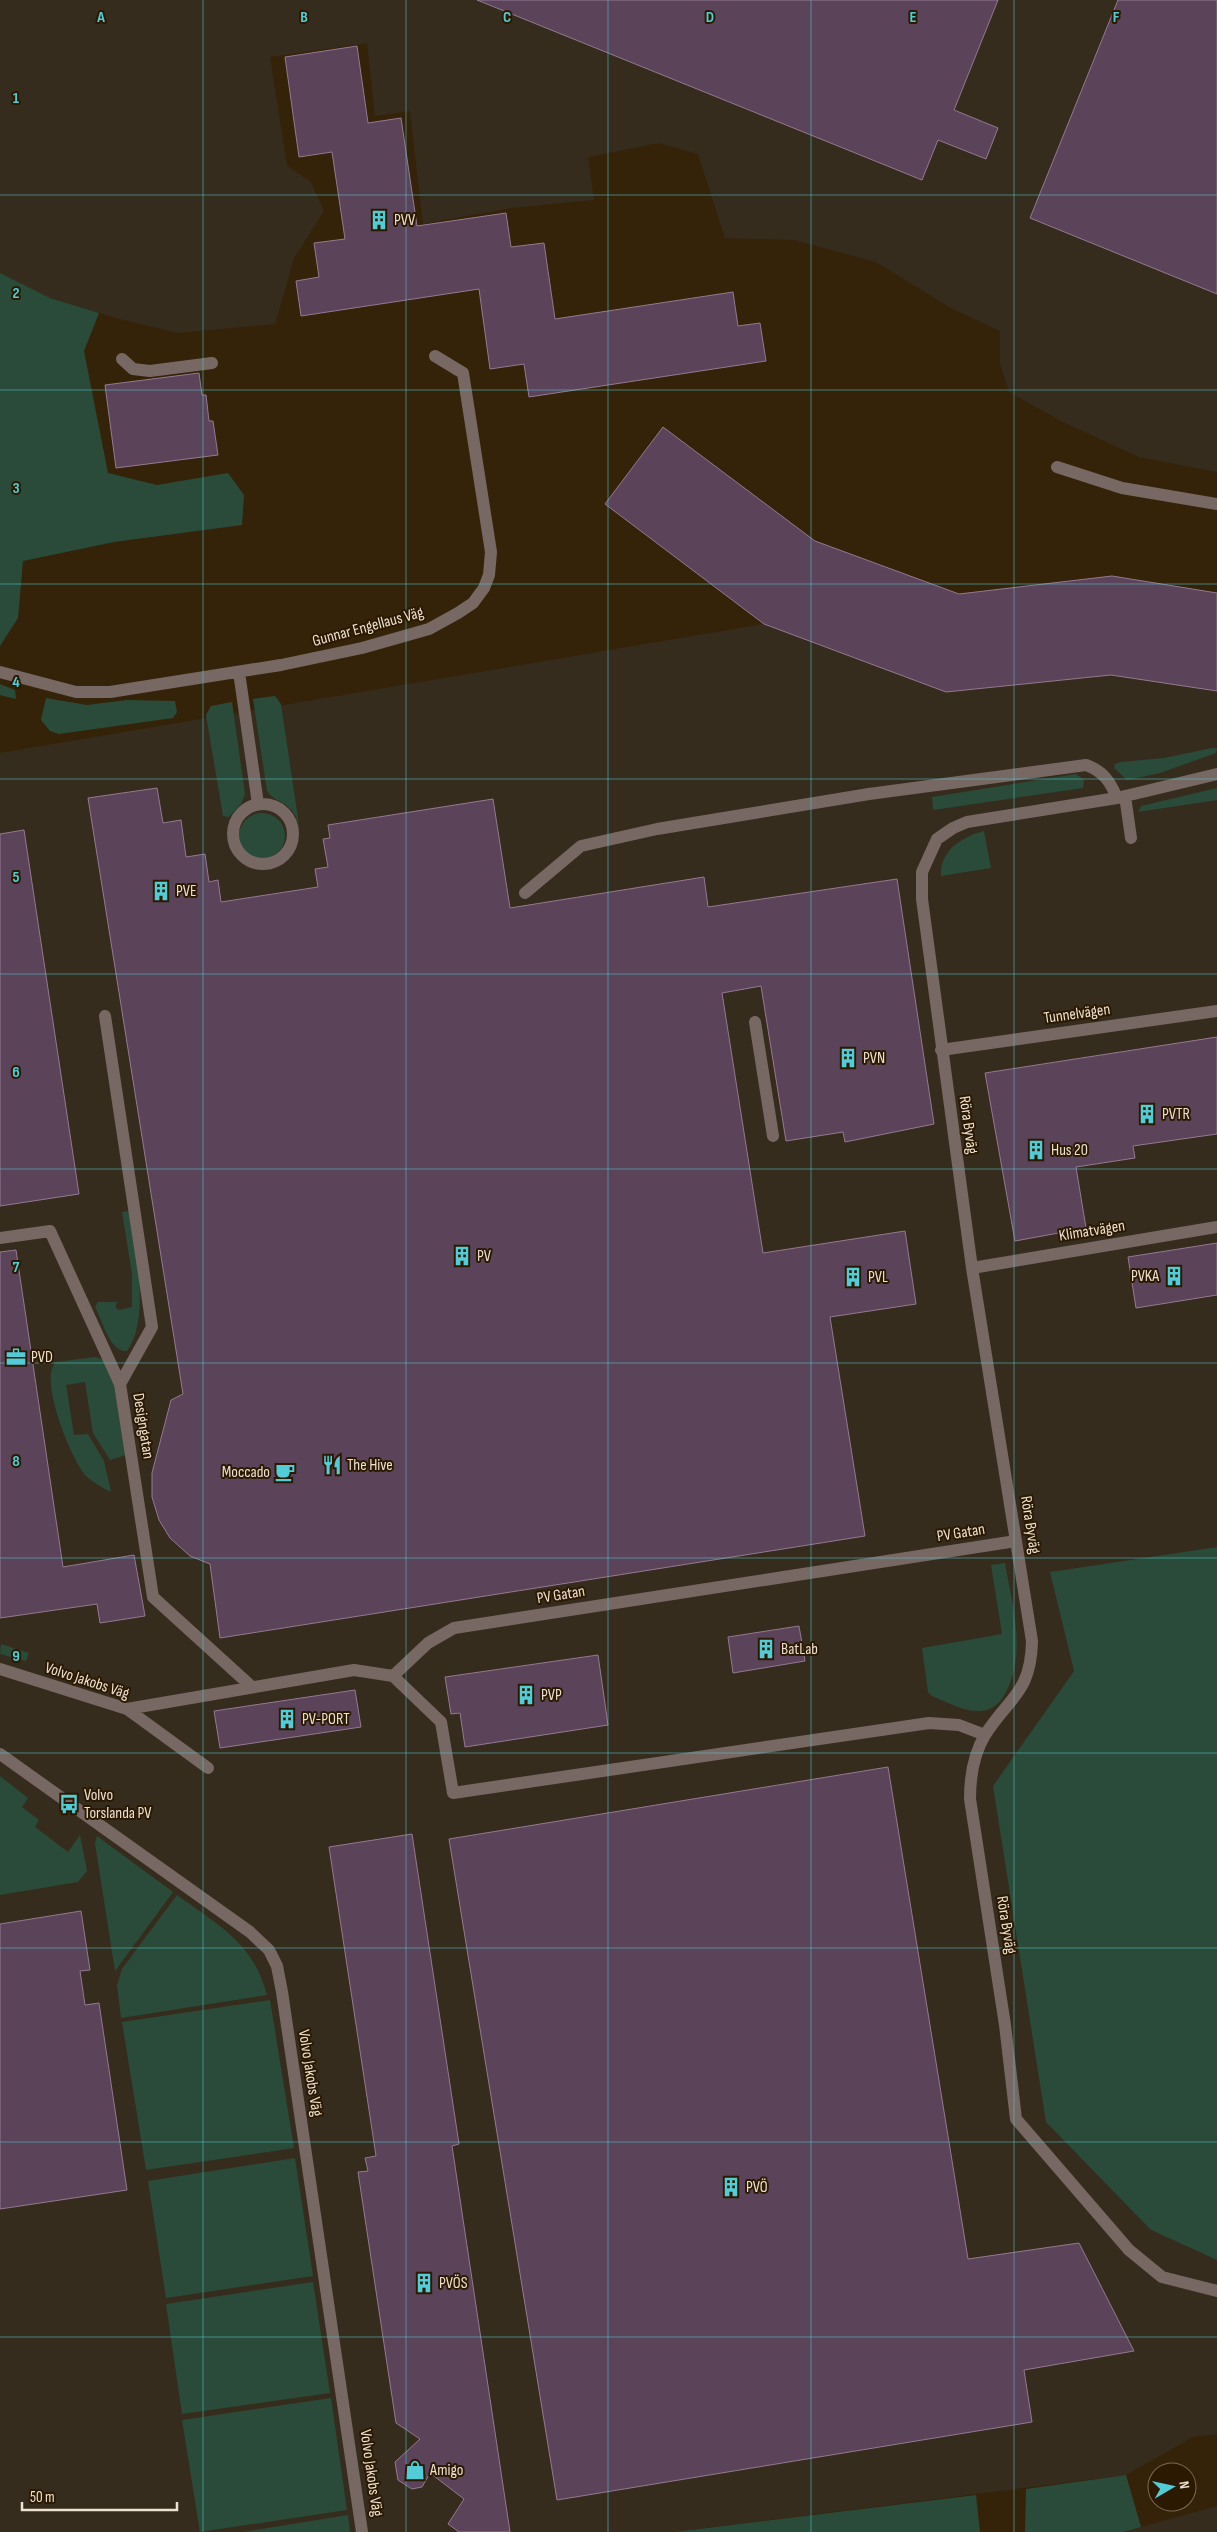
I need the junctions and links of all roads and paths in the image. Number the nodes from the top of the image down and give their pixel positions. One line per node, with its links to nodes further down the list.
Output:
1 (435, 356): 7 (street, Gunnar Engellaus Väg)
2 (122, 359): 3 (street)
3 (212, 363)
4 (1057, 467): 5 (street)
5 (1217, 504)
6 (0, 672): 7 (street, Gunnar Engellaus Väg)
7 (239, 672): 10 (street)
8 (1217, 774): 9 (street, Röra Byväg)
9 (1121, 797): 11 (street); 12 (street); 16 (street, Röra Byväg)
10 (258, 804): 10 (street)
11 (1131, 838)
12 (525, 893)
13 (1217, 1011): 16 (street, Tunnelvägen)
14 (105, 1016): 21 (street, Designgatan)
15 (755, 1022): 17 (street)
16 (941, 1050): 20 (street, Röra Byväg)
17 (773, 1136)
18 (1217, 1227): 20 (street, Klimatvägen)
19 (0, 1238): 21 (street)
20 (972, 1268): 22 (street, Röra Byväg)
21 (120, 1384): 25 (street, Designgatan)
22 (1016, 1542): 24 (street, PV Gatan); 27 (street, Röra Byväg)
23 (0, 1669): 26 (street, Volvo Jakobs Väg)
24 (393, 1676): 25 (street); 27 (street)
25 (252, 1687): 26 (street)
26 (128, 1709): 29 (street, Volvo Jakobs Väg)
27 (985, 1735): 30 (street, Röra Byväg)
28 (0, 1754): 31 (street, Volvo Jakobs Väg)
29 (208, 1768)
30 (1217, 2291)
31 (362, 2532)

